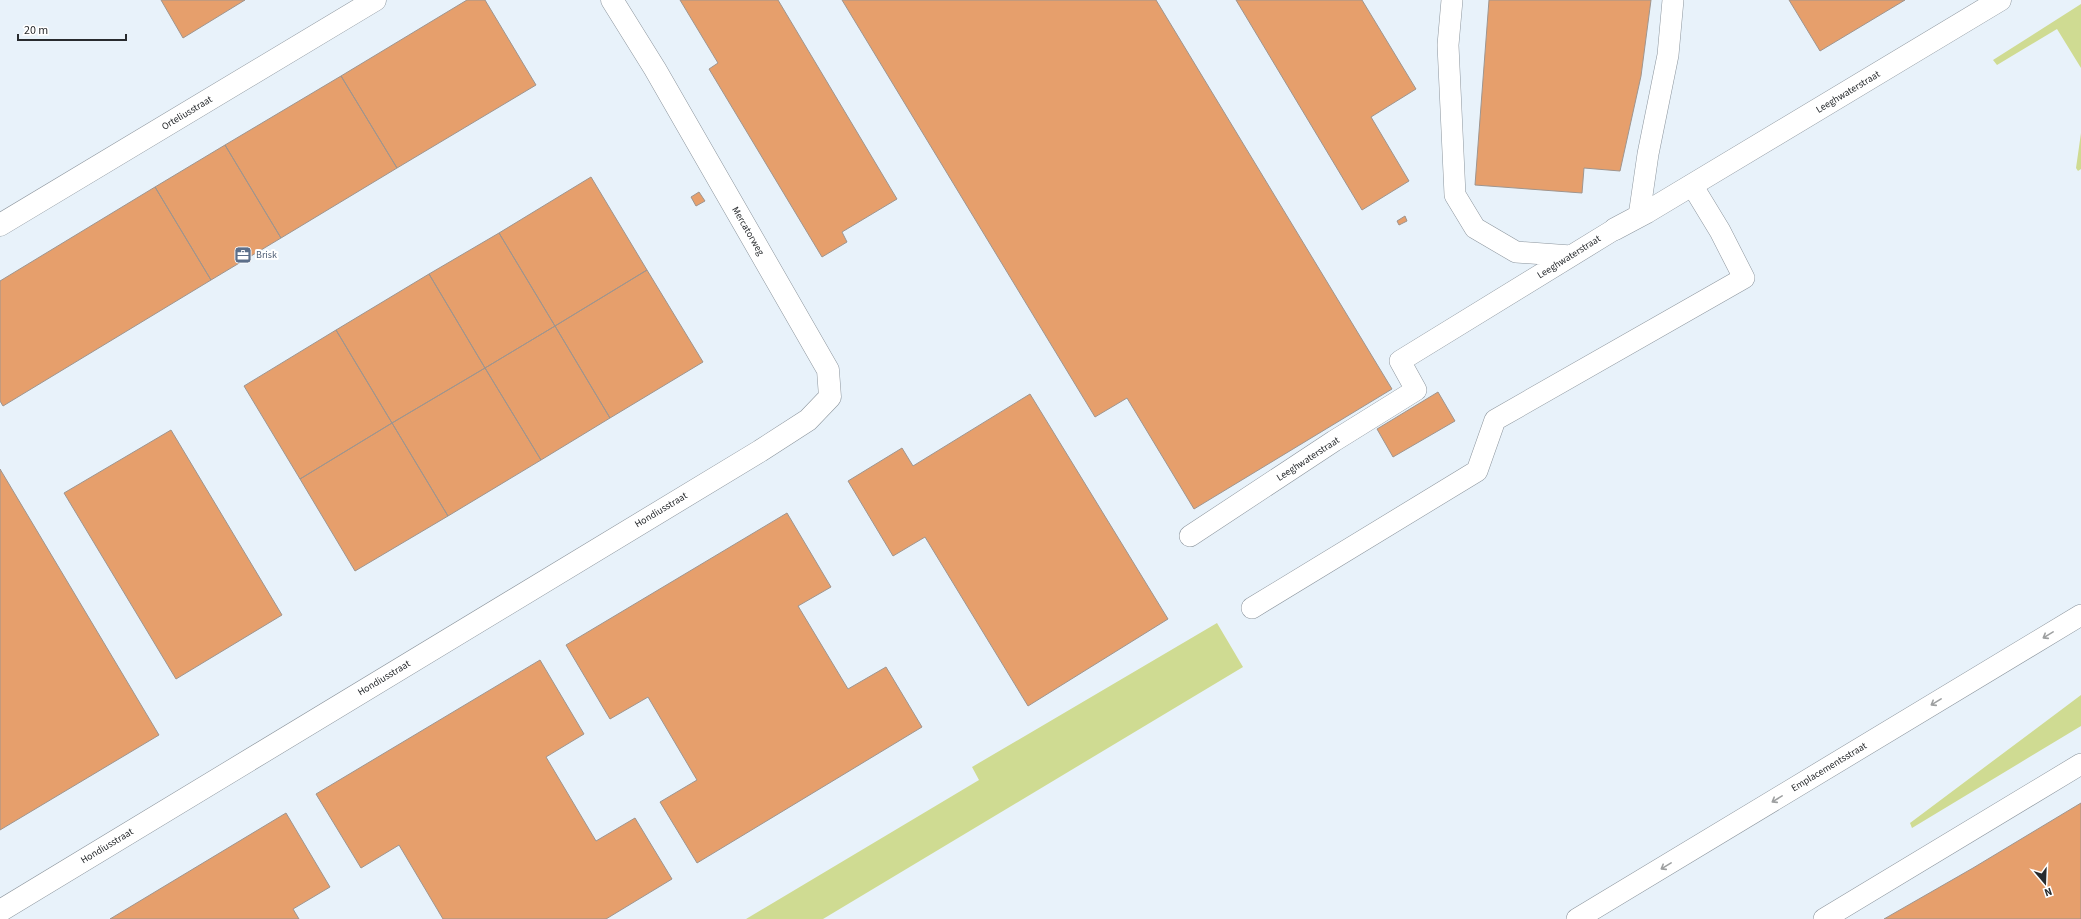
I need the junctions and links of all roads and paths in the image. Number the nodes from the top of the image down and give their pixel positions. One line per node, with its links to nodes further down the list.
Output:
1 (375, 0): 8 (street, Orteliusstraat)
2 (612, 0): 11 (street, Mercatorweg)
3 (1452, 0): 10 (lane)
4 (1673, 0): 7 (lane)
5 (2000, 0): 6 (street, Leeghwaterstraat)
6 (1692, 185): 7 (street, Leeghwaterstraat); 13 (lane)
7 (1639, 216): 9 (street, Leeghwaterstraat)
8 (0, 225)
9 (1615, 229): 10 (lane, Leeghwaterstraat)
10 (1571, 256): 12 (lane, Leeghwaterstraat)
11 (767, 446): 16 (street, Hondiusstraat)
12 (1190, 536)
13 (1252, 608)
14 (2081, 615): 17 (lane, Emplacementsstraat, one-way to 17)
15 (2081, 764): 18 (lane)
16 (0, 911)
17 (1577, 919)
18 (1824, 919)

